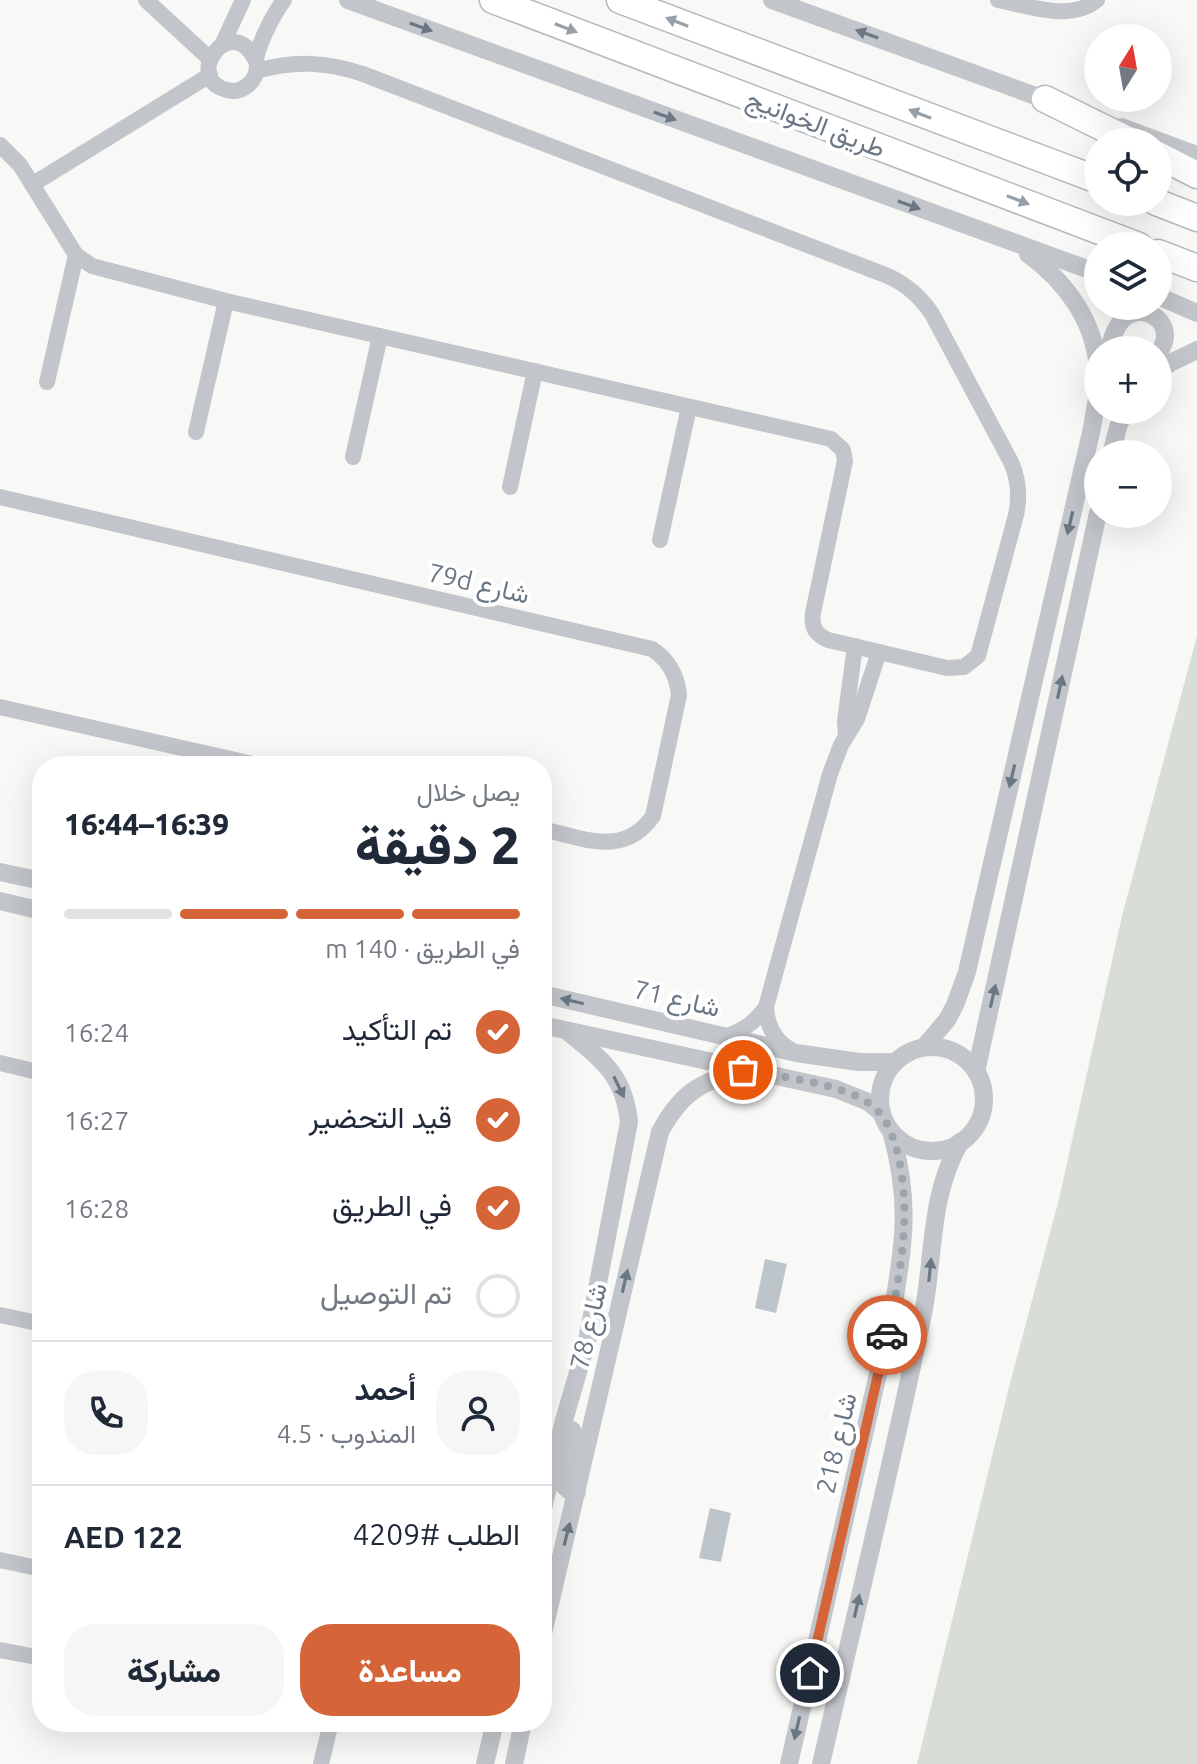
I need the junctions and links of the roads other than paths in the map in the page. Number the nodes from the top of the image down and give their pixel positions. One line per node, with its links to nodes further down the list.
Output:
1 (146, 0): 12 (street)
2 (284, 0): 11 (street)
3 (348, 0): 24 (street, one-way to 24)
4 (493, 0): 23 (highway, طريق الخوانيج, one-way to 23)
5 (620, 0): 18 (highway, طريق الخوانيج, one-way to 5)
6 (772, 0): 13 (street, one-way to 6)
7 (998, 0): 8 (street)
8 (1097, 0)
9 (242, 1): 10 (street)
10 (229, 44): 11 (street); 12 (street)
11 (256, 65): 12 (street); 49 (street)
12 (210, 67): 20 (street)
13 (1045, 99): 14 (highway); 16 (street)
14 (1104, 128)
15 (0, 145): 20 (street)
16 (1197, 155)
17 (1172, 162): 19 (highway)
18 (1084, 175)
19 (1197, 175)
20 (33, 184): 25 (street)
21 (1172, 208): 22 (highway)
22 (1197, 218)
23 (1102, 232)
24 (1013, 243): 27 (street); 33 (street)
25 (76, 255): 29 (street); 39 (street)
26 (1172, 258): 28 (highway)
27 (1084, 268)
28 (1197, 268)
29 (226, 301): 32 (street); 42 (street)
30 (1172, 302): 31 (street)
31 (1197, 313)
32 (380, 336): 38 (street); 43 (street)
33 (1091, 336)
34 (1114, 336): 35 (street)
35 (1165, 336)
36 (1197, 350): 37 (street)
37 (1172, 362)
38 (535, 371): 40 (street); 44 (street)
39 (47, 382)
40 (689, 407): 47 (street); 48 (street)
41 (1093, 424): 63 (street, one-way to 63)
42 (196, 432)
43 (353, 457)
44 (510, 487)
45 (0, 497): 53 (street, 79d شارع)
46 (1095, 528): 69 (street, one-way to 46)
47 (660, 540)
48 (855, 646): 49 (street); 51 (street)
49 (879, 652): 51 (street)
50 (0, 707): 52 (street)
51 (846, 736): 59 (street)
52 (218, 756)
53 (552, 831)
54 (0, 872): 55 (street)
55 (32, 879)
56 (0, 901): 57 (street)
57 (32, 909)
58 (552, 996): 62 (street, شارع 71, one-way to 58)
59 (766, 1007): 62 (street); 64 (street)
60 (552, 1027): 61 (street)
61 (567, 1031): 67 (street); 75 (street, شارع 78, one-way to 75)
62 (727, 1036): 64 (street, شارع 71)
63 (924, 1047): 65 (street); 69 (street)
64 (796, 1053): 65 (street, شارع 71)
65 (895, 1062): 70 (street)
66 (0, 1063): 68 (street)
67 (743, 1070): 70 (street); 77 (street, شارع 78, one-way to 67)
68 (32, 1071)
69 (976, 1072): 72 (street)
70 (882, 1113): 71 (street)
71 (891, 1131): 72 (street); 89 (street, شارع 218, one-way to 89)
72 (960, 1142): 90 (street, one-way to 72)
73 (0, 1315): 74 (street)
74 (32, 1322)
75 (568, 1407): 76 (street, شارع 78); 77 (street)
76 (552, 1472)
77 (577, 1492): 80 (street, شارع 78, one-way to 77)
78 (0, 1560): 79 (street)
79 (32, 1567)
80 (552, 1596)
81 (0, 1650): 82 (street)
82 (32, 1656)
83 (329, 1732): 86 (street)
84 (493, 1732): 87 (street)
85 (521, 1732): 88 (street)
86 (321, 1764)
87 (485, 1764)
88 (514, 1764)
89 (789, 1764)
90 (821, 1764)

